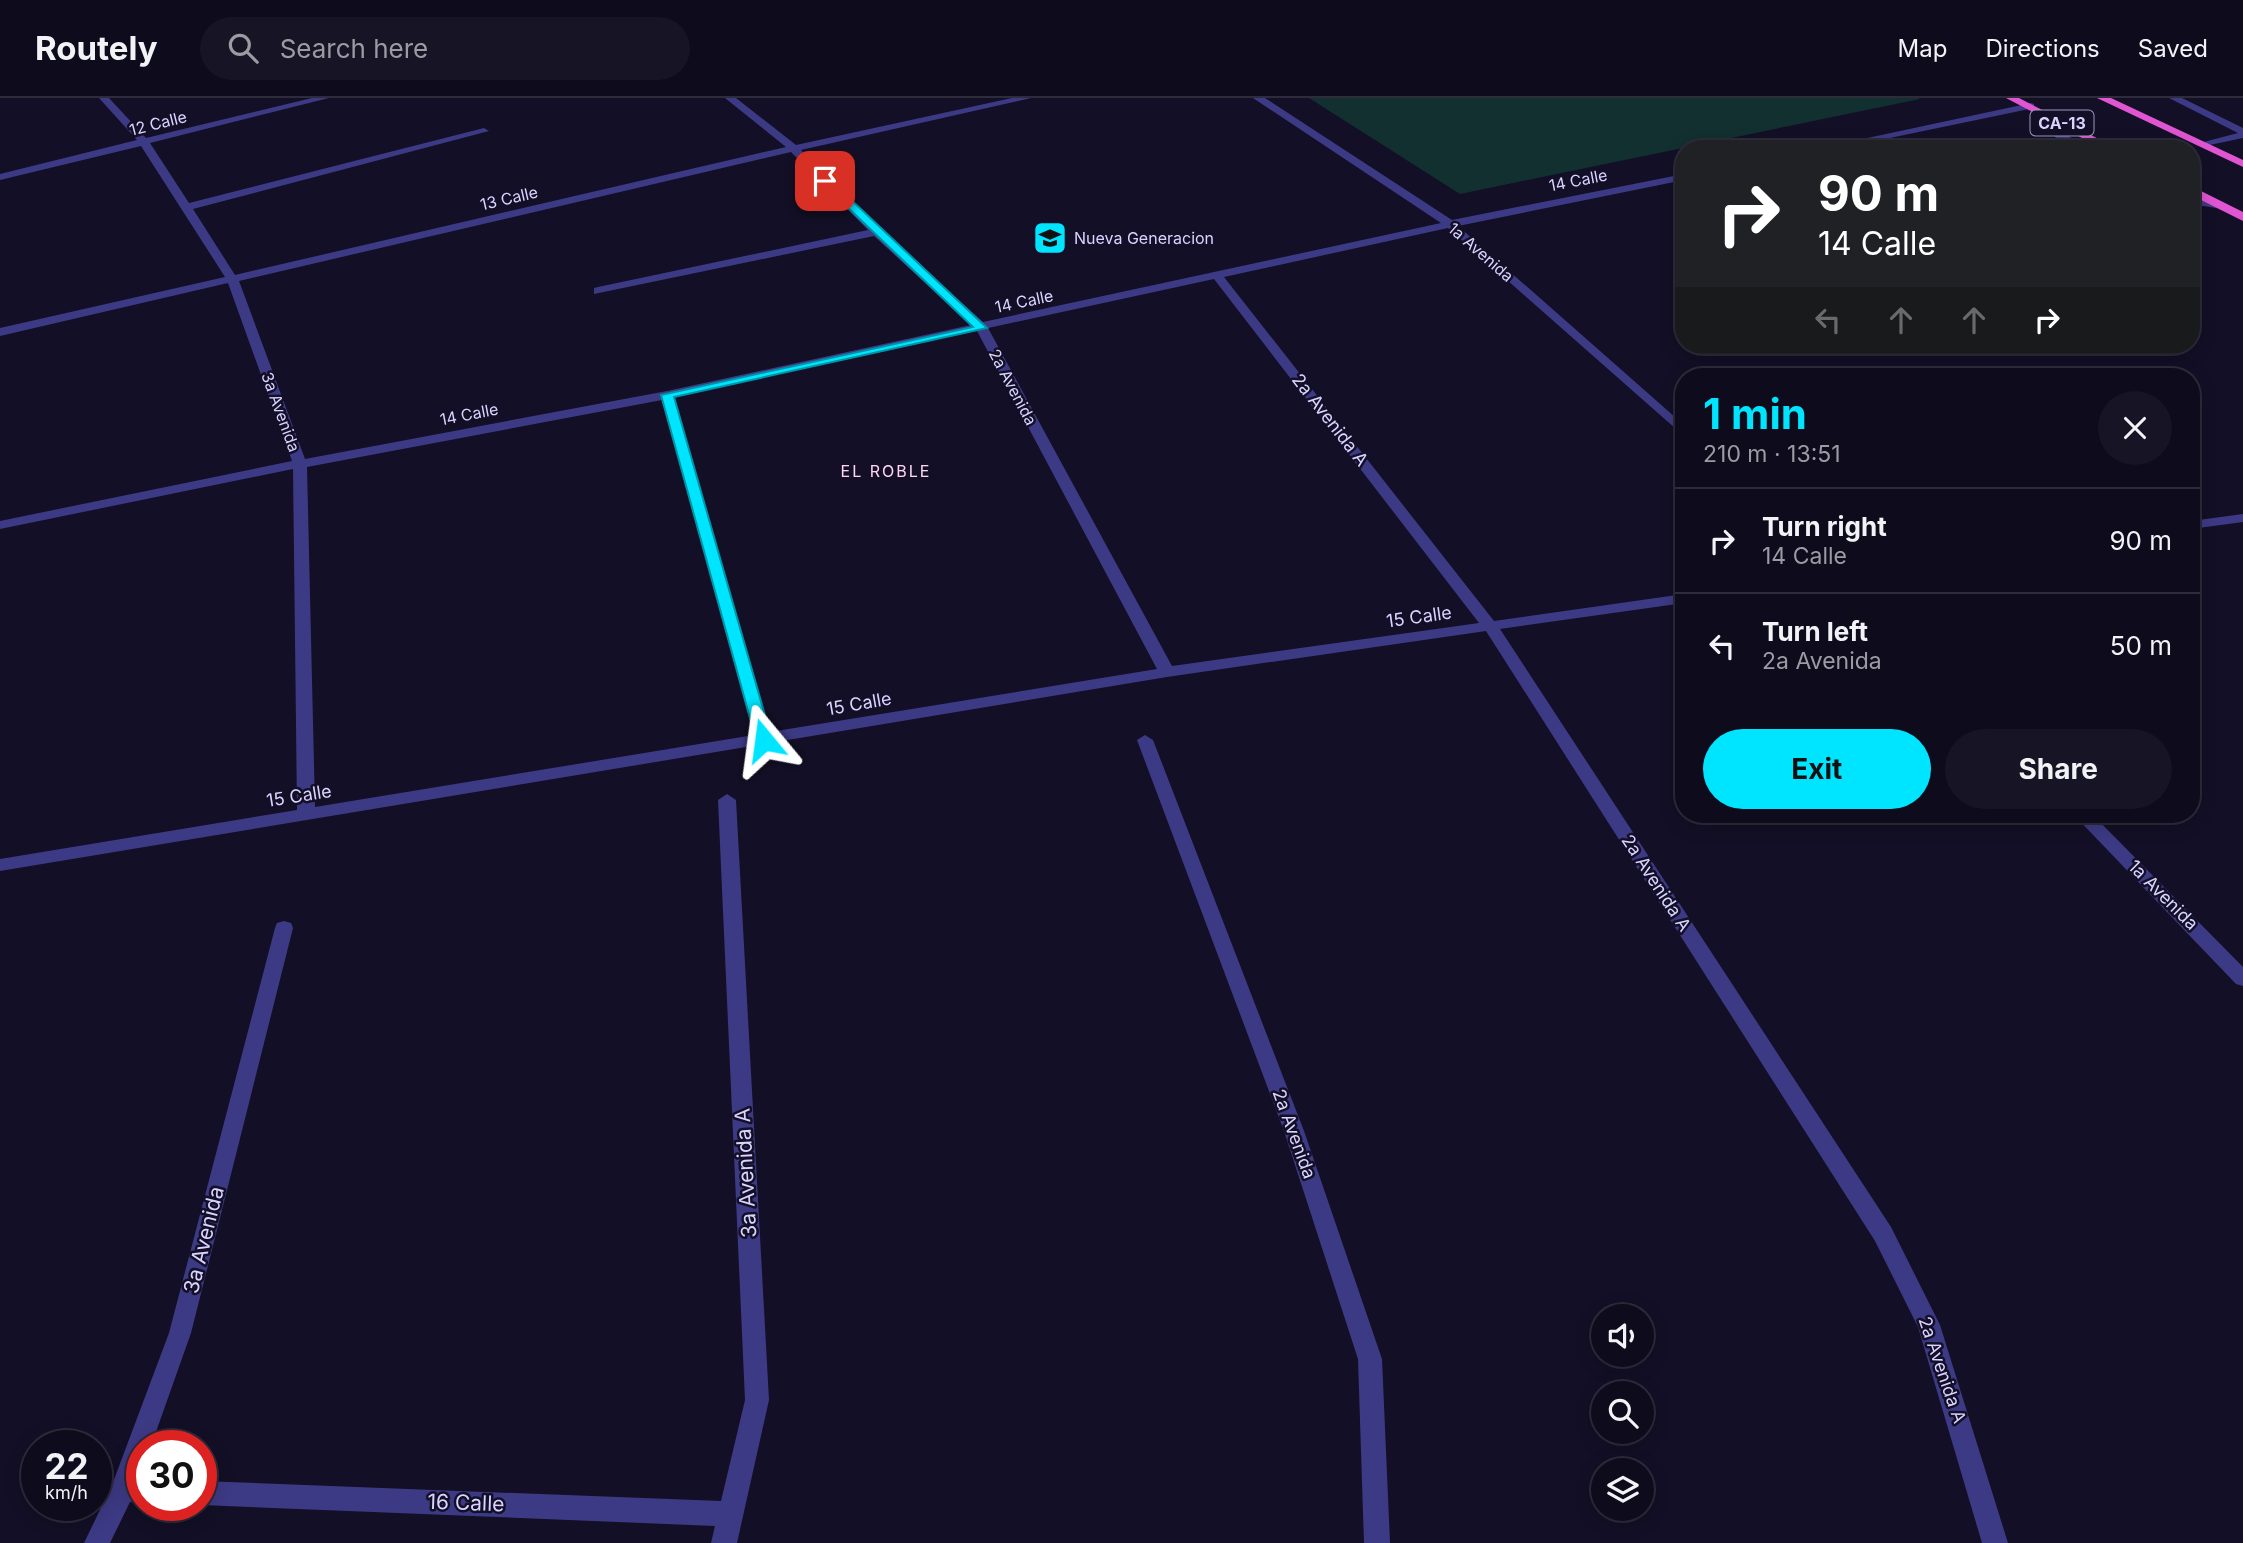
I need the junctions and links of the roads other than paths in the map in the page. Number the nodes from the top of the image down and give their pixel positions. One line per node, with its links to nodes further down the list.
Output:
1 (104, 98): 19 (street, 3a Avenida)
2 (324, 98): 19 (street, 12 Calle)
3 (730, 98): 23 (street, 2a Avenida)
4 (1026, 98): 23 (street, 13 Calle)
5 (1258, 98): 32 (street, 1a Avenida)
6 (2011, 98): 10 (highway, CA-13)
7 (2088, 98): 17 (highway)
8 (2102, 98): 18 (highway, CA-13)
9 (2174, 98): 13 (street)
10 (2031, 106): 11 (highway, CA-13); 14 (street)
11 (2068, 126): 15 (street); 16 (highway, CA-13)
12 (484, 131): 30 (street)
13 (2243, 134): 22 (street)
14 (1865, 140)
15 (2068, 140)
16 (2095, 140)
17 (2192, 140)
18 (2193, 140)
19 (145, 142): 25 (street, 12 Calle); 30 (street, 3a Avenida)
20 (2200, 143): 22 (highway)
21 (2200, 143): 22 (highway, CA-13)
22 (2204, 145): 24 (highway, CA-13)
23 (792, 147): 33 (street, 2a Avenida); 35 (street, 13 Calle)
24 (2243, 164)
25 (0, 177)
26 (1675, 179): 32 (street, 14 Calle)
27 (2200, 195): 29 (highway)
28 (2200, 202): 29 (street)
29 (2222, 206): 31 (highway)
30 (187, 207): 35 (street, 3a Avenida)
31 (2243, 217)
32 (1450, 224): 34 (street, 14 Calle); 40 (street, 1a Avenida)
33 (876, 232): 36 (street); 37 (street, 2a Avenida)
34 (1218, 277): 37 (street, 14 Calle); 46 (street, 2a Avenida A)
35 (233, 281): 38 (street, 13 Calle); 41 (street, 3a Avenida)
36 (598, 291)
37 (982, 328): 39 (street, 14 Calle); 47 (street, 2a Avenida)
38 (0, 332)
39 (667, 395): 41 (street, 14 Calle); 48 (street)
40 (1675, 424)
41 (300, 464): 44 (street, 14 Calle); 51 (street, 3a Avenida)
42 (2243, 518): 43 (street)
43 (2200, 524)
44 (0, 525)
45 (1675, 599): 46 (street, 15 Calle)
46 (1490, 626): 47 (street, 15 Calle); 63 (street, 2a Avenida A)
47 (1167, 672): 48 (street, 15 Calle)
48 (764, 740): 51 (street, 15 Calle)
49 (1145, 740): 62 (street, 2a Avenida)
50 (727, 800): 59 (street, 3a Avenida A)
51 (306, 815): 53 (street, 15 Calle)
52 (2091, 823): 55 (street, 1a Avenida)
53 (0, 865)
54 (284, 928): 56 (street, 3a Avenida)
55 (2243, 979)
56 (150, 1430)
57 (217, 1494): 59 (street, 16 Calle)
58 (126, 1499): 60 (street, 3a Avenida)
59 (730, 1514): 61 (street, 3a Avenida A)
60 (97, 1543)
61 (724, 1543)
62 (1377, 1543)
63 (1995, 1543)

